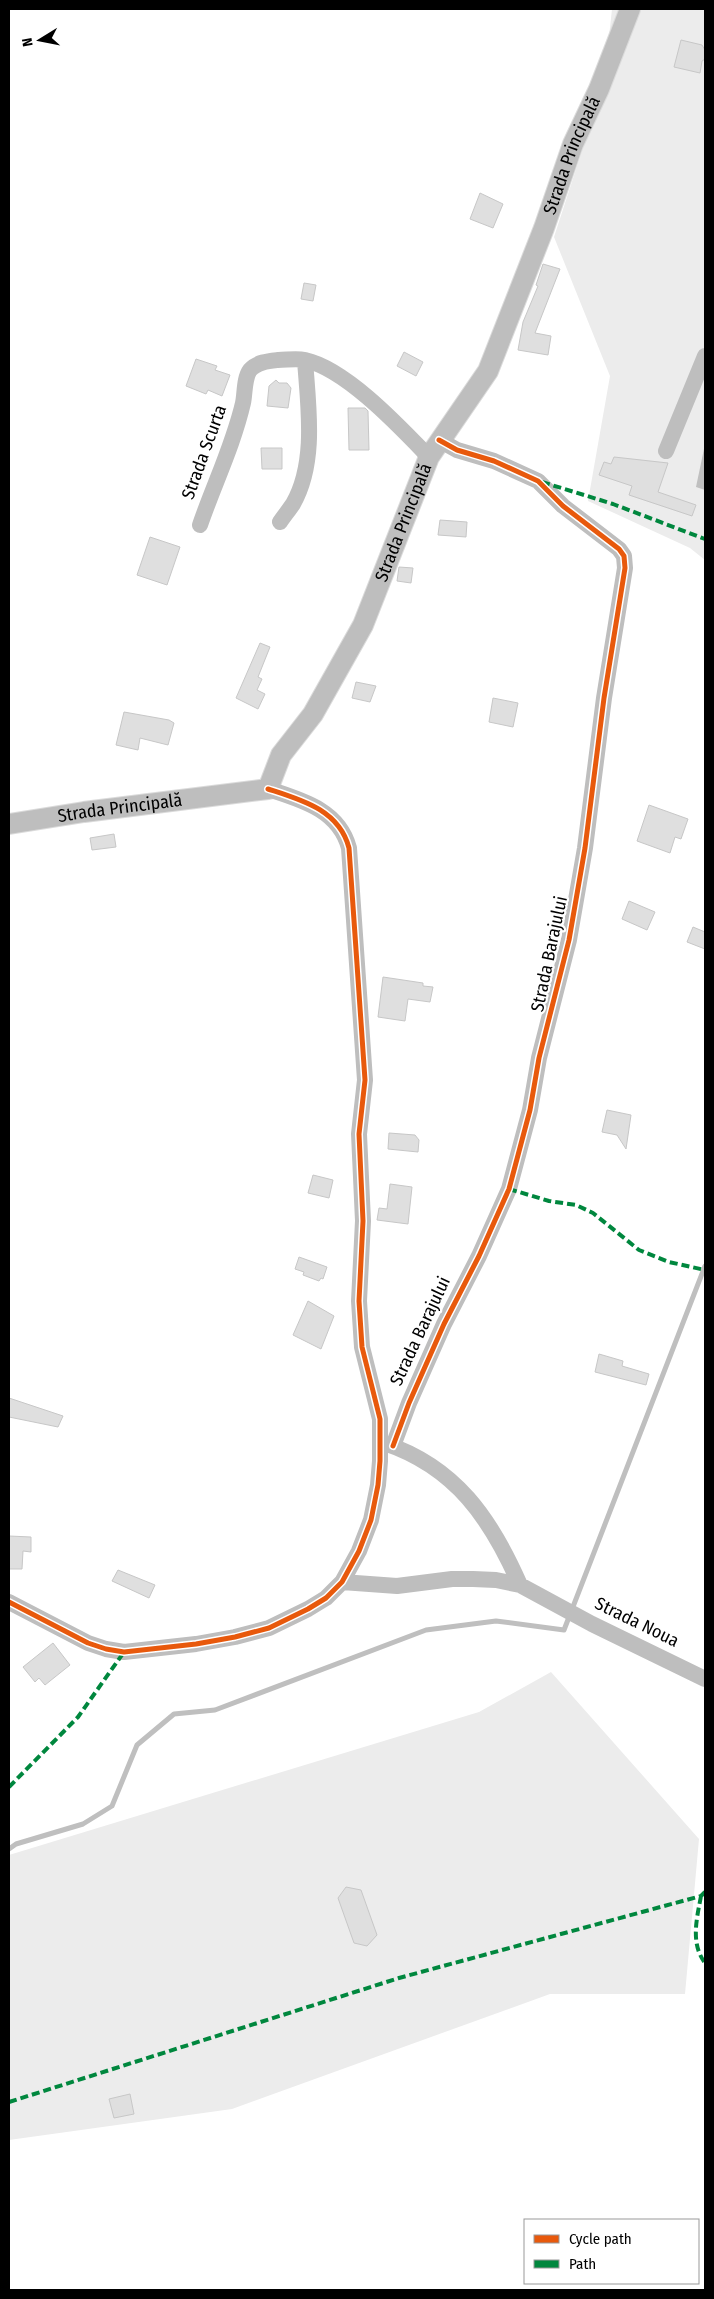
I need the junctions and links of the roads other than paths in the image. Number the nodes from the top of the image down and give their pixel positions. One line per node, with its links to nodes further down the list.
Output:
1 (630, 9): 4 (main road, Strada Principală)
2 (705, 356): 5 (street)
3 (305, 360): 6 (street, Strada Scurta); 7 (street); 8 (street, Strada Scurta)
4 (439, 440): 6 (main road, Strada Principală); 11 (street, Strada Barajului)
5 (666, 450)
6 (429, 457): 9 (main road, Strada Principală)
7 (280, 522)
8 (200, 525)
9 (268, 789): 10 (main road, Strada Principală); 11 (street)
10 (9, 824)
11 (386, 1444): 12 (street); 13 (street)
12 (342, 1582): 13 (street, Strada Noua); 14 (street)
13 (525, 1587): 15 (street, Strada Noua)
14 (9, 1602)
15 (705, 1679)

